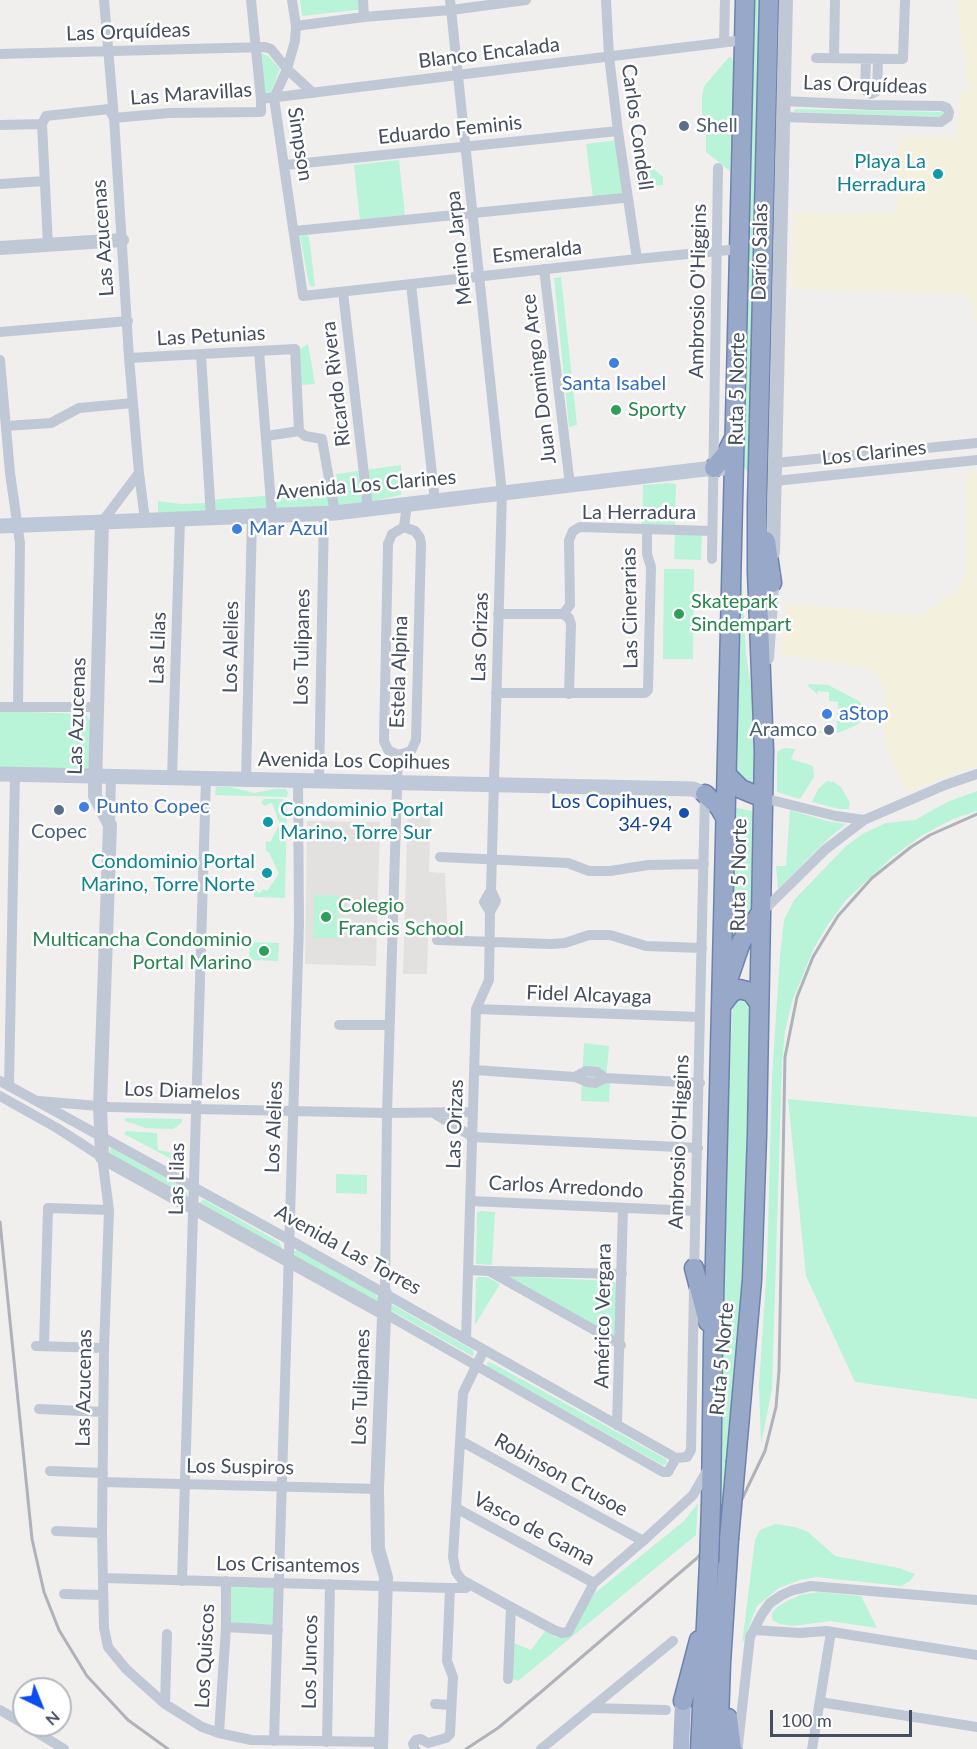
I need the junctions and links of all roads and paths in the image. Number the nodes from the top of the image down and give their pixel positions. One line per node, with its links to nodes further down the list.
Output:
1 (104, 0): 19 (street, Las Azucenas)
2 (251, 0): 18 (street)
3 (292, 0): 15 (street, Simpson)
4 (363, 0): 14 (street)
5 (526, 0): 13 (street)
6 (606, 0): 21 (street, Carlos Condell)
7 (725, 0): 17 (street)
8 (745, 0): 16 (highway, Ruta 5 Norte)
9 (769, 0): 74 (highway, Ruta 5 Norte)
10 (786, 0): 32 (street, Darío Salas)
11 (835, 0): 23 (street)
12 (905, 0): 25 (street)
13 (451, 5): 14 (street); 27 (street, Merino Jarpa)
14 (364, 17): 15 (street)
15 (296, 26): 26 (street, Simpson)
16 (744, 40): 17 (street, Blanco Encalada); 49 (highway, Ruta 5 Norte)
17 (724, 42): 21 (street, Blanco Encalada)
18 (256, 46): 19 (street, Las Orquídeas); 26 (street); 30 (street)
19 (109, 51): 20 (street, Las Orquídeas); 34 (street, Las Azucenas)
20 (0, 54)
21 (609, 56): 27 (street, Blanco Encalada); 37 (street, Carlos Condell)
22 (816, 58): 23 (street)
23 (834, 58): 24 (street)
24 (866, 58): 25 (street); 31 (street)
25 (878, 59): 31 (street)
26 (287, 69): 28 (street); 29 (street, Simpson)
27 (458, 75): 28 (street, Blanco Encalada); 38 (street, Merino Jarpa)
28 (313, 93): 29 (street, Las Maravillas)
29 (274, 98): 30 (street, Las Maravillas); 39 (street, Simpson)
30 (261, 99): 34 (street, Las Maravillas)
31 (871, 100): 32 (street, Las Orquídeas); 33 (street, Las Orquídeas)
32 (783, 101): 33 (street, Darío Salas)
33 (783, 117): 70 (street, Darío Salas)
34 (114, 118): 35 (street, Las Maravillas); 46 (street, Las Azucenas)
35 (42, 123): 36 (street, Las Maravillas); 41 (street)
36 (0, 125)
37 (618, 131): 38 (street, Eduardo Feminis); 51 (street, Carlos Condell)
38 (466, 146): 39 (street, Eduardo Feminis); 44 (street, Merino Jarpa)
39 (285, 165): 45 (street, Simpson)
40 (718, 168): 50 (street, Ambrosio O'Higgins)
41 (44, 181): 42 (street); 47 (street)
42 (0, 184)
43 (623, 198): 44 (street)
44 (473, 212): 45 (street); 53 (street, Merino Jarpa)
45 (295, 231): 56 (street, Simpson)
46 (122, 240): 47 (street); 57 (street, Las Azucenas)
47 (48, 245): 48 (street)
48 (0, 248)
49 (739, 249): 50 (street, Esmeralda); 66 (highway, Ruta 5 Norte)
50 (717, 251): 51 (street, Esmeralda); 71 (street, Ambrosio O'Higgins)
51 (638, 259): 52 (street, Esmeralda)
52 (544, 269): 53 (street, Esmeralda); 75 (street, Juan Domingo Arce)
53 (480, 277): 54 (street, Esmeralda); 76 (street, Merino Jarpa)
54 (411, 284): 55 (street, Esmeralda); 77 (street)
55 (344, 292): 56 (street, Esmeralda); 80 (street, Ricardo Rivera)
56 (303, 296)
57 (128, 321): 58 (street, Las Petunias); 61 (street, Las Azucenas)
58 (0, 332)
59 (259, 351): 60 (street, Las Petunias); 65 (street, Las Petunias); 67 (street)
60 (201, 355): 61 (street, Las Petunias); 84 (street)
61 (129, 358): 63 (street, Las Azucenas)
62 (0, 360): 64 (street)
63 (133, 403): 64 (street); 73 (street, Las Azucenas)
64 (6, 426): 88 (street)
65 (299, 431): 67 (street); 81 (street, Los Tulipanes)
66 (735, 432): 71 (highway); 72 (highway, Ruta 5 Norte)
67 (267, 436): 82 (street)
68 (977, 443): 70 (street, Los Clarines)
69 (977, 460): 74 (street, Los Clarines)
70 (775, 463): 74 (street, Darío Salas)
71 (714, 468): 72 (main road, Avenida Los Clarines); 75 (main road, Avenida Los Clarines); 92 (street, Ambrosio O'Higgins)
72 (734, 470): 79 (highway); 105 (highway, Ruta 5 Norte)
73 (139, 473): 86 (street, Las Azucenas); 87 (street)
74 (766, 482): 79 (highway, Ruta 5 Norte); 94 (highway)
75 (570, 485): 76 (main road, Avenida Los Clarines)
76 (502, 493): 77 (main road, Avenida Los Clarines); 95 (street, Las Orizas)
77 (435, 501): 78 (main road, Avenida Los Clarines)
78 (407, 504): 80 (main road, Avenida Los Clarines); 90 (street, Estela Alpina)
79 (757, 506): 102 (highway, Ruta 5 Norte)
80 (368, 508): 81 (main road, Avenida Los Clarines)
81 (329, 513): 82 (main road, Avenida Los Clarines); 113 (street, Los Tulipanes)
82 (272, 515): 83 (main road, Avenida Los Clarines)
83 (252, 516): 84 (main road, Avenida Los Clarines); 111 (street, Los Alelies)
84 (211, 517): 85 (main road, Avenida Los Clarines)
85 (180, 519): 86 (main road, Avenida Los Clarines); 109 (street, Las Lilas)
86 (145, 520): 87 (main road, Avenida Los Clarines)
87 (102, 522): 88 (main road, Avenida Los Clarines); 101 (street, Las Azucenas)
88 (16, 525): 89 (main road, Avenida Los Clarines); 100 (street)
89 (0, 526)
90 (404, 527): 103 (street, Estela Alpina); 103 (street, Estela Alpina)
91 (647, 529): 92 (street, La Herradura); 96 (street, La Herradura); 98 (street, Las Cinerarias)
92 (712, 531): 93 (street, Ambrosio O'Higgins)
93 (712, 559)
94 (772, 583): 102 (street)
95 (498, 614): 96 (street); 97 (street, Las Orizas)
96 (563, 614): 98 (street)
97 (496, 693): 98 (street); 115 (street, Las Orizas)
98 (569, 694)
99 (0, 707): 100 (street)
100 (18, 707): 101 (street)
101 (96, 707): 107 (street, Las Azucenas)
102 (763, 720): 117 (highway, Ruta 5 Norte)
103 (398, 755): 114 (street, Los Tulipanes)
104 (8, 774): 107 (main road, Avenida Los Copihues); 135 (street)
105 (727, 774): 117 (highway); 118 (highway, Ruta 5 Norte)
106 (977, 774): 119 (street)
107 (95, 776): 108 (main road, Avenida Los Copihues); 120 (street, Las Azucenas)
108 (111, 777): 109 (main road, Avenida Los Copihues); 120 (street, Las Azucenas)
109 (171, 778): 110 (main road, Avenida Los Copihues)
110 (206, 778): 111 (main road, Avenida Los Copihues); 140 (street, Las Lilas)
111 (246, 779): 112 (main road, Avenida Los Copihues)
112 (298, 780): 113 (main road, Avenida Los Copihues); 141 (street, Los Alelies)
113 (319, 781): 114 (main road, Avenida Los Copihues)
114 (397, 783): 115 (main road, Avenida Los Copihues); 132 (street, Los Tulipanes)
115 (494, 784): 116 (main road, Avenida Los Copihues); 122 (street, Las Orizas)
116 (705, 794): 118 (highway); 123 (street, Ambrosio O'Higgins)
117 (763, 798): 119 (street); 124 (highway, Ruta 5 Norte)
118 (725, 817): 129 (highway, Ruta 5 Norte)
119 (864, 820): 124 (street)
120 (110, 825): 139 (street, Las Azucenas)
121 (440, 857): 122 (street)
122 (491, 860): 123 (street); 126 (street, Las Orizas)
123 (704, 864): 127 (street, Ambrosio O'Higgins)
124 (761, 912): 128 (highway, Ruta 5 Norte); 129 (highway)
125 (437, 940): 126 (street)
126 (489, 942): 127 (street); 130 (street, Las Orizas)
127 (702, 948): 131 (street, Ambrosio O'Higgins)
128 (759, 1003): 129 (highway); 206 (highway, Ruta 5 Norte, bridge)
129 (721, 1006): 164 (highway, Ruta 5 Norte)
130 (476, 1009): 131 (street, Fidel Alcayaga); 134 (street, Las Orizas)
131 (700, 1017): 136 (street, Ambrosio O'Higgins)
132 (389, 1025): 133 (street); 143 (street, Los Tulipanes)
133 (339, 1026)
134 (475, 1070): 136 (street); 142 (street, Las Orizas)
135 (5, 1083): 138 (street, Avenida Las Torres)
136 (700, 1083): 147 (street, Ambrosio O'Higgins)
137 (0, 1096): 148 (street, Avenida Las Torres)
138 (36, 1101): 139 (street, Los Diamelos); 145 (street, Avenida Las Torres)
139 (99, 1106): 140 (street, Los Diamelos); 145 (street, Las Azucenas)
140 (196, 1110): 141 (street, Los Diamelos); 149 (street, Las Lilas)
141 (293, 1111): 143 (street, Los Diamelos); 155 (street, Los Alelies)
142 (473, 1112): 144 (street, Los Diamelos); 146 (street, Las Orizas)
143 (387, 1113): 144 (street, Los Diamelos); 161 (street, Los Tulipanes)
144 (434, 1113): 146 (street)
145 (100, 1137): 148 (street, Las Azucenas); 149 (street, Avenida Las Torres)
146 (473, 1137): 147 (street); 150 (street, Las Orizas)
147 (698, 1148): 154 (street, Ambrosio O'Higgins)
148 (102, 1157): 152 (street, Avenida Las Torres); 153 (street, Las Azucenas)
149 (195, 1187): 152 (street, Las Lilas); 155 (street, Avenida Las Torres)
150 (471, 1201): 151 (street, Carlos Arredondo); 158 (street, Las Orizas)
151 (623, 1208): 154 (street, Carlos Arredondo); 160 (street, Américo Vergara)
152 (194, 1209): 156 (street, Avenida Las Torres); 177 (street, Las Lilas)
153 (109, 1210): 166 (street, Las Azucenas); 166 (street)
154 (695, 1210): 157 (street, Ambrosio O'Higgins)
155 (288, 1239): 156 (street, Los Alelies); 161 (street, Avenida Las Torres)
156 (288, 1260): 162 (street, Avenida Las Torres); 178 (street, Los Alelies)
157 (694, 1268): 164 (highway); 173 (street, Ambrosio O'Higgins)
158 (469, 1270): 159 (street); 163 (street, Las Orizas)
159 (489, 1271): 160 (street); 165 (street)
160 (622, 1274): 165 (street, Américo Vergara)
161 (385, 1293): 162 (street, Los Tulipanes); 163 (street, Avenida Las Torres)
162 (384, 1313): 168 (street, Avenida Las Torres); 179 (street, Los Tulipanes)
163 (466, 1340): 167 (street, Avenida Las Torres)
164 (713, 1342): 180 (highway, Ruta 5 Norte)
165 (621, 1345): 171 (street, Américo Vergara)
166 (104, 1348): 170 (street, Las Azucenas)
167 (484, 1350): 168 (street); 171 (street, Avenida Las Torres)
168 (476, 1366): 172 (street); 175 (street, Avenida Las Torres)
169 (39, 1409): 170 (street)
170 (103, 1412): 176 (street, Las Azucenas)
171 (617, 1425): 173 (street, Avenida Las Torres)
172 (461, 1441): 181 (street); 184 (street, Robinson Crusoe)
173 (676, 1458): 175 (street, Ambrosio O'Higgins)
174 (50, 1471): 176 (street, Los Suspiros)
175 (663, 1472)
176 (103, 1477): 177 (street, Los Suspiros); 183 (street, Las Azucenas)
177 (185, 1484): 178 (street, Los Suspiros); 186 (street, Las Lilas)
178 (280, 1486): 179 (street, Los Suspiros); 188 (street, Los Alelies)
179 (377, 1489): 192 (street, Los Tulipanes)
180 (705, 1499): 184 (street); 197 (highway, Ruta 5 Norte, bridge)
181 (456, 1508): 189 (street, Vasco de Gama); 191 (street)
182 (56, 1531): 183 (street)
183 (102, 1533): 185 (street, Las Azucenas)
184 (643, 1541): 189 (street)
185 (103, 1578): 186 (street, Los Crisantemos); 195 (street, Las Azucenas)
186 (182, 1581): 187 (street, Los Crisantemos)
187 (226, 1581): 188 (street, Los Crisantemos); 199 (street, Los Quiscos)
188 (279, 1582): 190 (street, Los Crisantemos); 200 (street, Los Alelies)
189 (594, 1583): 198 (street)
190 (330, 1584): 192 (street, Los Crisantemos); 219 (street, Los Juncos)
191 (470, 1585): 193 (street, Los Crisantemos); 198 (street)
192 (386, 1586): 193 (street, Los Crisantemos); 220 (street, Los Tulipanes)
193 (450, 1588): 212 (street)
194 (64, 1594): 195 (street)
195 (103, 1595): 210 (street, Las Azucenas)
196 (977, 1600): 201 (street)
197 (708, 1601): 208 (highway); 226 (highway, Ruta 5 Norte)
198 (511, 1607): 207 (street)
199 (226, 1627): 200 (street); 216 (street, Los Quiscos)
200 (278, 1630): 218 (street, Los Alelies)
201 (754, 1630): 202 (street); 229 (street)
202 (831, 1632): 205 (street); 209 (street)
203 (167, 1634): 210 (street)
204 (673, 1641): 213 (street)
205 (977, 1655)
206 (721, 1663): 227 (highway, Ruta 5 Norte); 228 (highway)
207 (508, 1679)
208 (683, 1701): 225 (main road)
209 (820, 1702): 215 (street); 230 (street)
210 (165, 1704): 216 (street, Las Azucenas)
211 (435, 1704): 212 (street)
212 (451, 1705): 221 (street)
213 (592, 1708): 214 (street); 224 (street)
214 (666, 1710)
215 (977, 1727)
216 (219, 1733): 218 (street, Las Azucenas)
217 (44, 1737): 222 (street)
218 (274, 1741): 219 (street, Las Azucenas)
219 (327, 1742): 220 (street, Las Azucenas)
220 (381, 1745)
221 (426, 1746): 223 (street)
222 (64, 1749)
223 (415, 1749)
224 (542, 1749)
225 (681, 1749)
226 (700, 1749)
227 (718, 1749)
228 (732, 1749)
229 (737, 1749)
230 (812, 1749)

